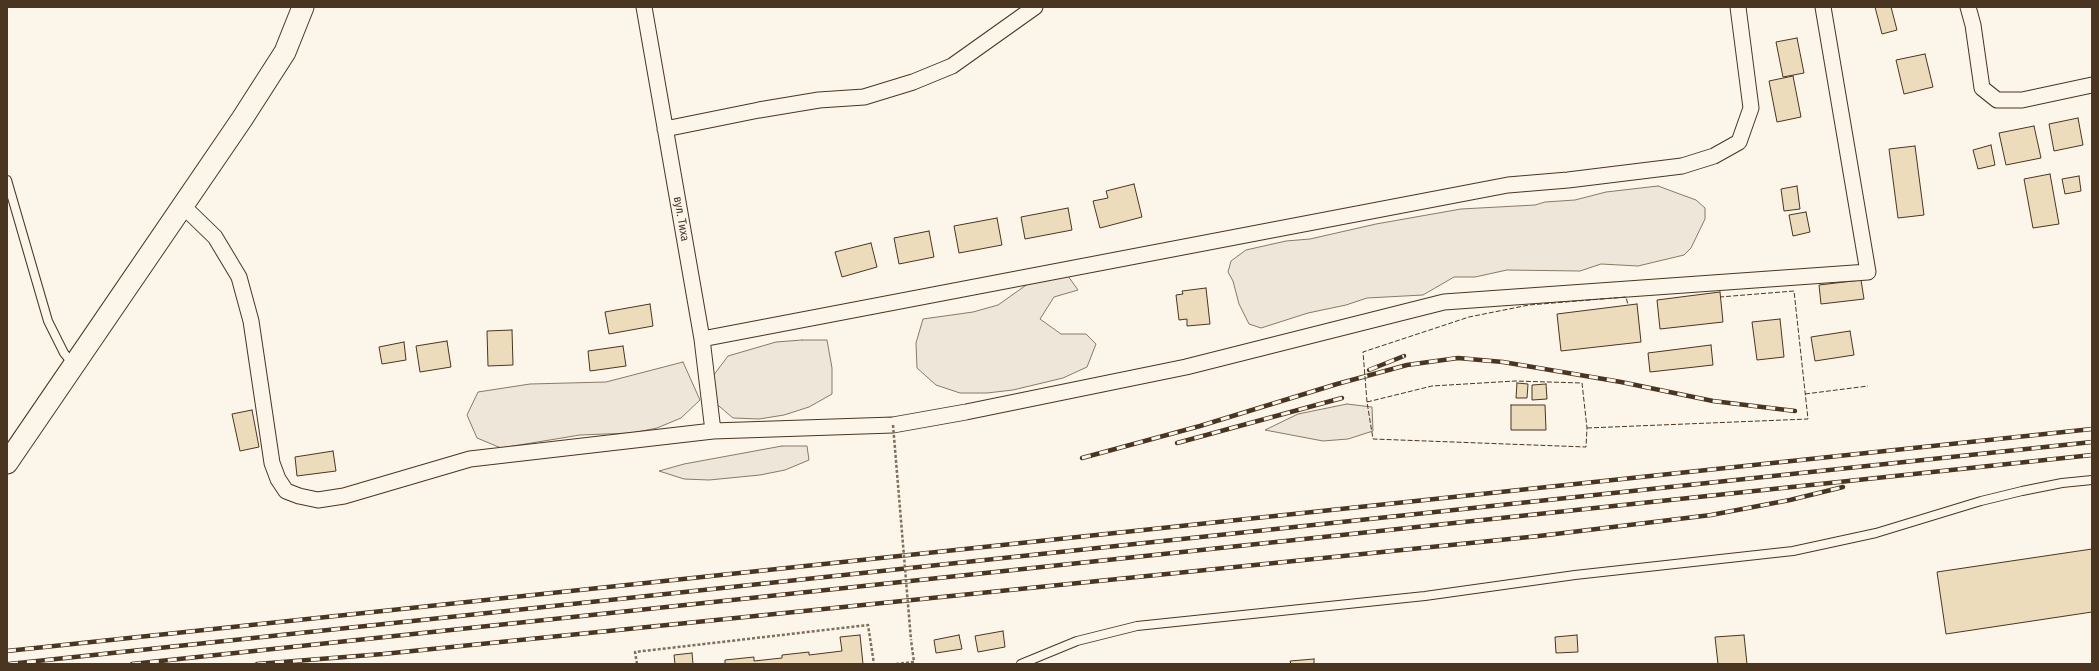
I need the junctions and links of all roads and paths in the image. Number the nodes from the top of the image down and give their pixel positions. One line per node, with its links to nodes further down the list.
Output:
1 (303, 7): 10 (street)
2 (644, 7): 8 (street, вул. Тиха)
3 (1035, 7): 8 (street)
4 (1738, 7): 11 (street)
5 (1822, 7): 13 (street)
6 (1968, 7): 7 (street)
7 (2092, 85)
8 (665, 129): 11 (street, вул. Тиха)
9 (7, 180): 12 (lane)
10 (183, 206): 12 (street); 14 (street)
11 (702, 339): 14 (street, вул. Тиха)
12 (74, 364): 15 (street)
13 (892, 425): 14 (street); 19 (path, bridge)
14 (714, 431)
15 (7, 463)
16 (2092, 480): 20 (lane)
17 (637, 664): 18 (path)
18 (874, 664)
19 (896, 664)
20 (1021, 664)

